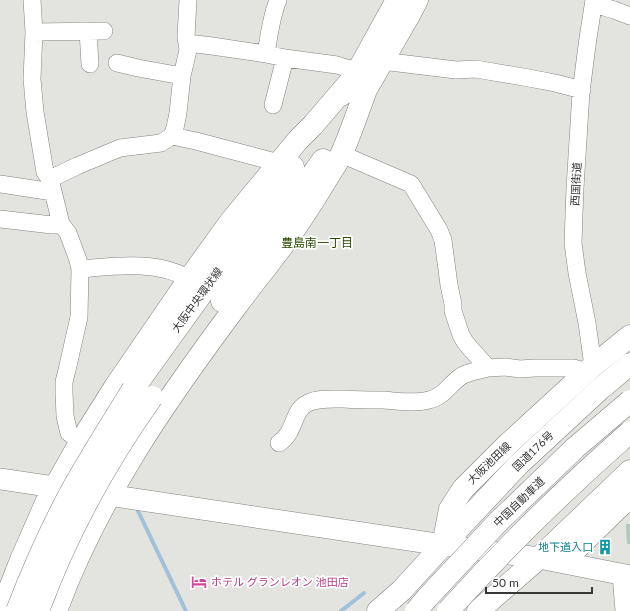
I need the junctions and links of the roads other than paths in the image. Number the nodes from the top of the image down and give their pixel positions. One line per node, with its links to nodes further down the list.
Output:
1 (32, 0): 8 (street)
2 (188, 0): 9 (street)
3 (278, 0): 10 (street)
4 (397, 0): 16 (main road, 大阪中央環状線)
5 (416, 0): 12 (main road, 大阪中央環状線)
6 (594, 2): 7 (street); 17 (street, 西国街道)
7 (630, 16)
8 (34, 32): 14 (street); 23 (street)
9 (188, 44): 10 (street); 15 (street)
10 (266, 54): 11 (street)
11 (285, 58): 16 (street); 18 (street)
12 (382, 61): 16 (main road, 大阪中央環状線); 17 (street)
13 (117, 63): 15 (street)
14 (90, 64)
15 (182, 76): 19 (street)
16 (358, 79): 20 (main road); 21 (main road); 32 (main road, 大阪中央環状線)
17 (582, 90): 31 (street, 西国街道)
18 (273, 105)
19 (172, 136): 21 (street); 23 (street)
20 (341, 154): 30 (street); 40 (main road)
21 (279, 163): 27 (main road)
22 (0, 184): 23 (street)
23 (52, 186): 25 (street)
24 (0, 219): 25 (street)
25 (61, 224): 26 (street)
26 (80, 269): 27 (street); 35 (street)
27 (189, 280): 35 (main road)
28 (630, 336): 31 (main road)
29 (630, 364): 31 (main road, 国道176号)
30 (488, 368): 31 (street); 36 (street)
31 (593, 376): 42 (main road, 国道176号)
32 (142, 393): 46 (main road, 大阪中央環状線, bridge); 47 (main road, 大阪中央環状線, bridge)
33 (630, 401): 50 (main road, 中国自動車道, bridge)
34 (630, 432): 51 (main road, bridge)
35 (81, 441): 39 (main road)
36 (278, 443)
37 (629, 472): 43 (main road)
38 (0, 479): 39 (street)
39 (56, 487): 40 (street); 45 (main road)
40 (110, 495): 42 (street); 48 (main road)
41 (630, 497): 43 (main road)
42 (443, 546): 43 (street); 49 (main road)
43 (539, 558): 44 (street); 52 (main road); 53 (main road)
44 (626, 575): 54 (street)
45 (1, 611)
46 (17, 611)
47 (38, 611)
48 (56, 611)
49 (378, 611)
50 (416, 611)
51 (448, 611)
52 (478, 611)
53 (492, 611)
54 (624, 611)

